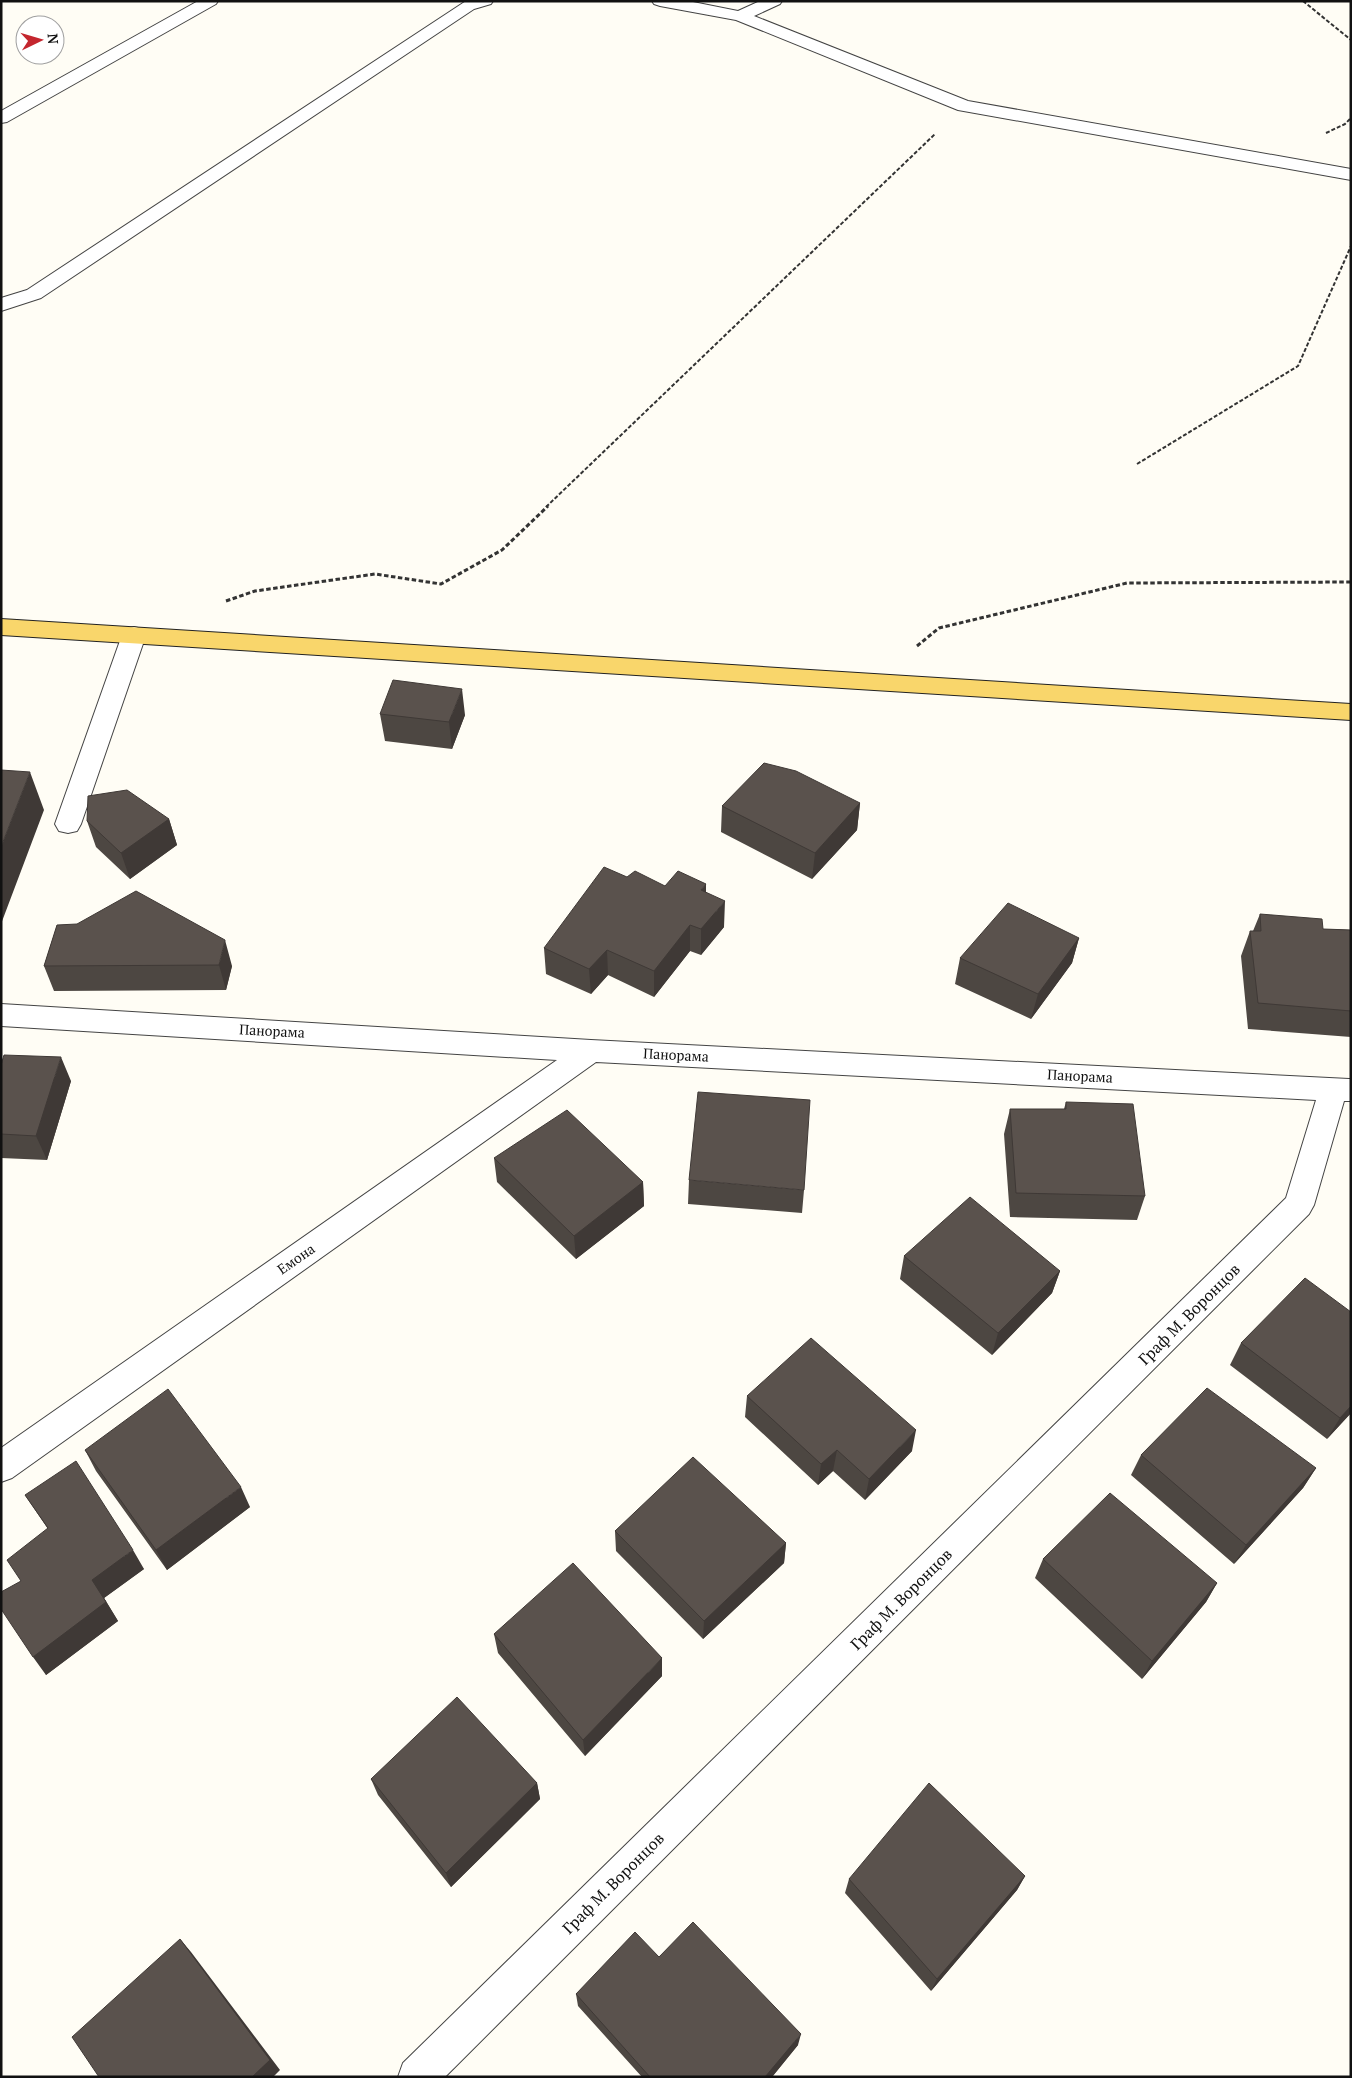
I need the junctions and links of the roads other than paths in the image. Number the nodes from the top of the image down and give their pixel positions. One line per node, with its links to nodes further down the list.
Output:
1 (210, 1): 6 (street)
2 (485, 1): 8 (street)
3 (660, 1): 5 (street)
4 (774, 1): 5 (street)
5 (740, 16): 7 (street)
6 (1, 118)
7 (1351, 175)
8 (1, 305)
9 (1, 627): 10 (main road)
10 (134, 635): 11 (main road); 12 (street)
11 (1351, 712)
12 (68, 824)
13 (1, 1015): 14 (street, Панорама)
14 (590, 1050): 15 (street, Панорама); 16 (street, Емона)
15 (1342, 1090): 17 (street, Граф М. Воронцов)
16 (1, 1467)
17 (417, 2077)

